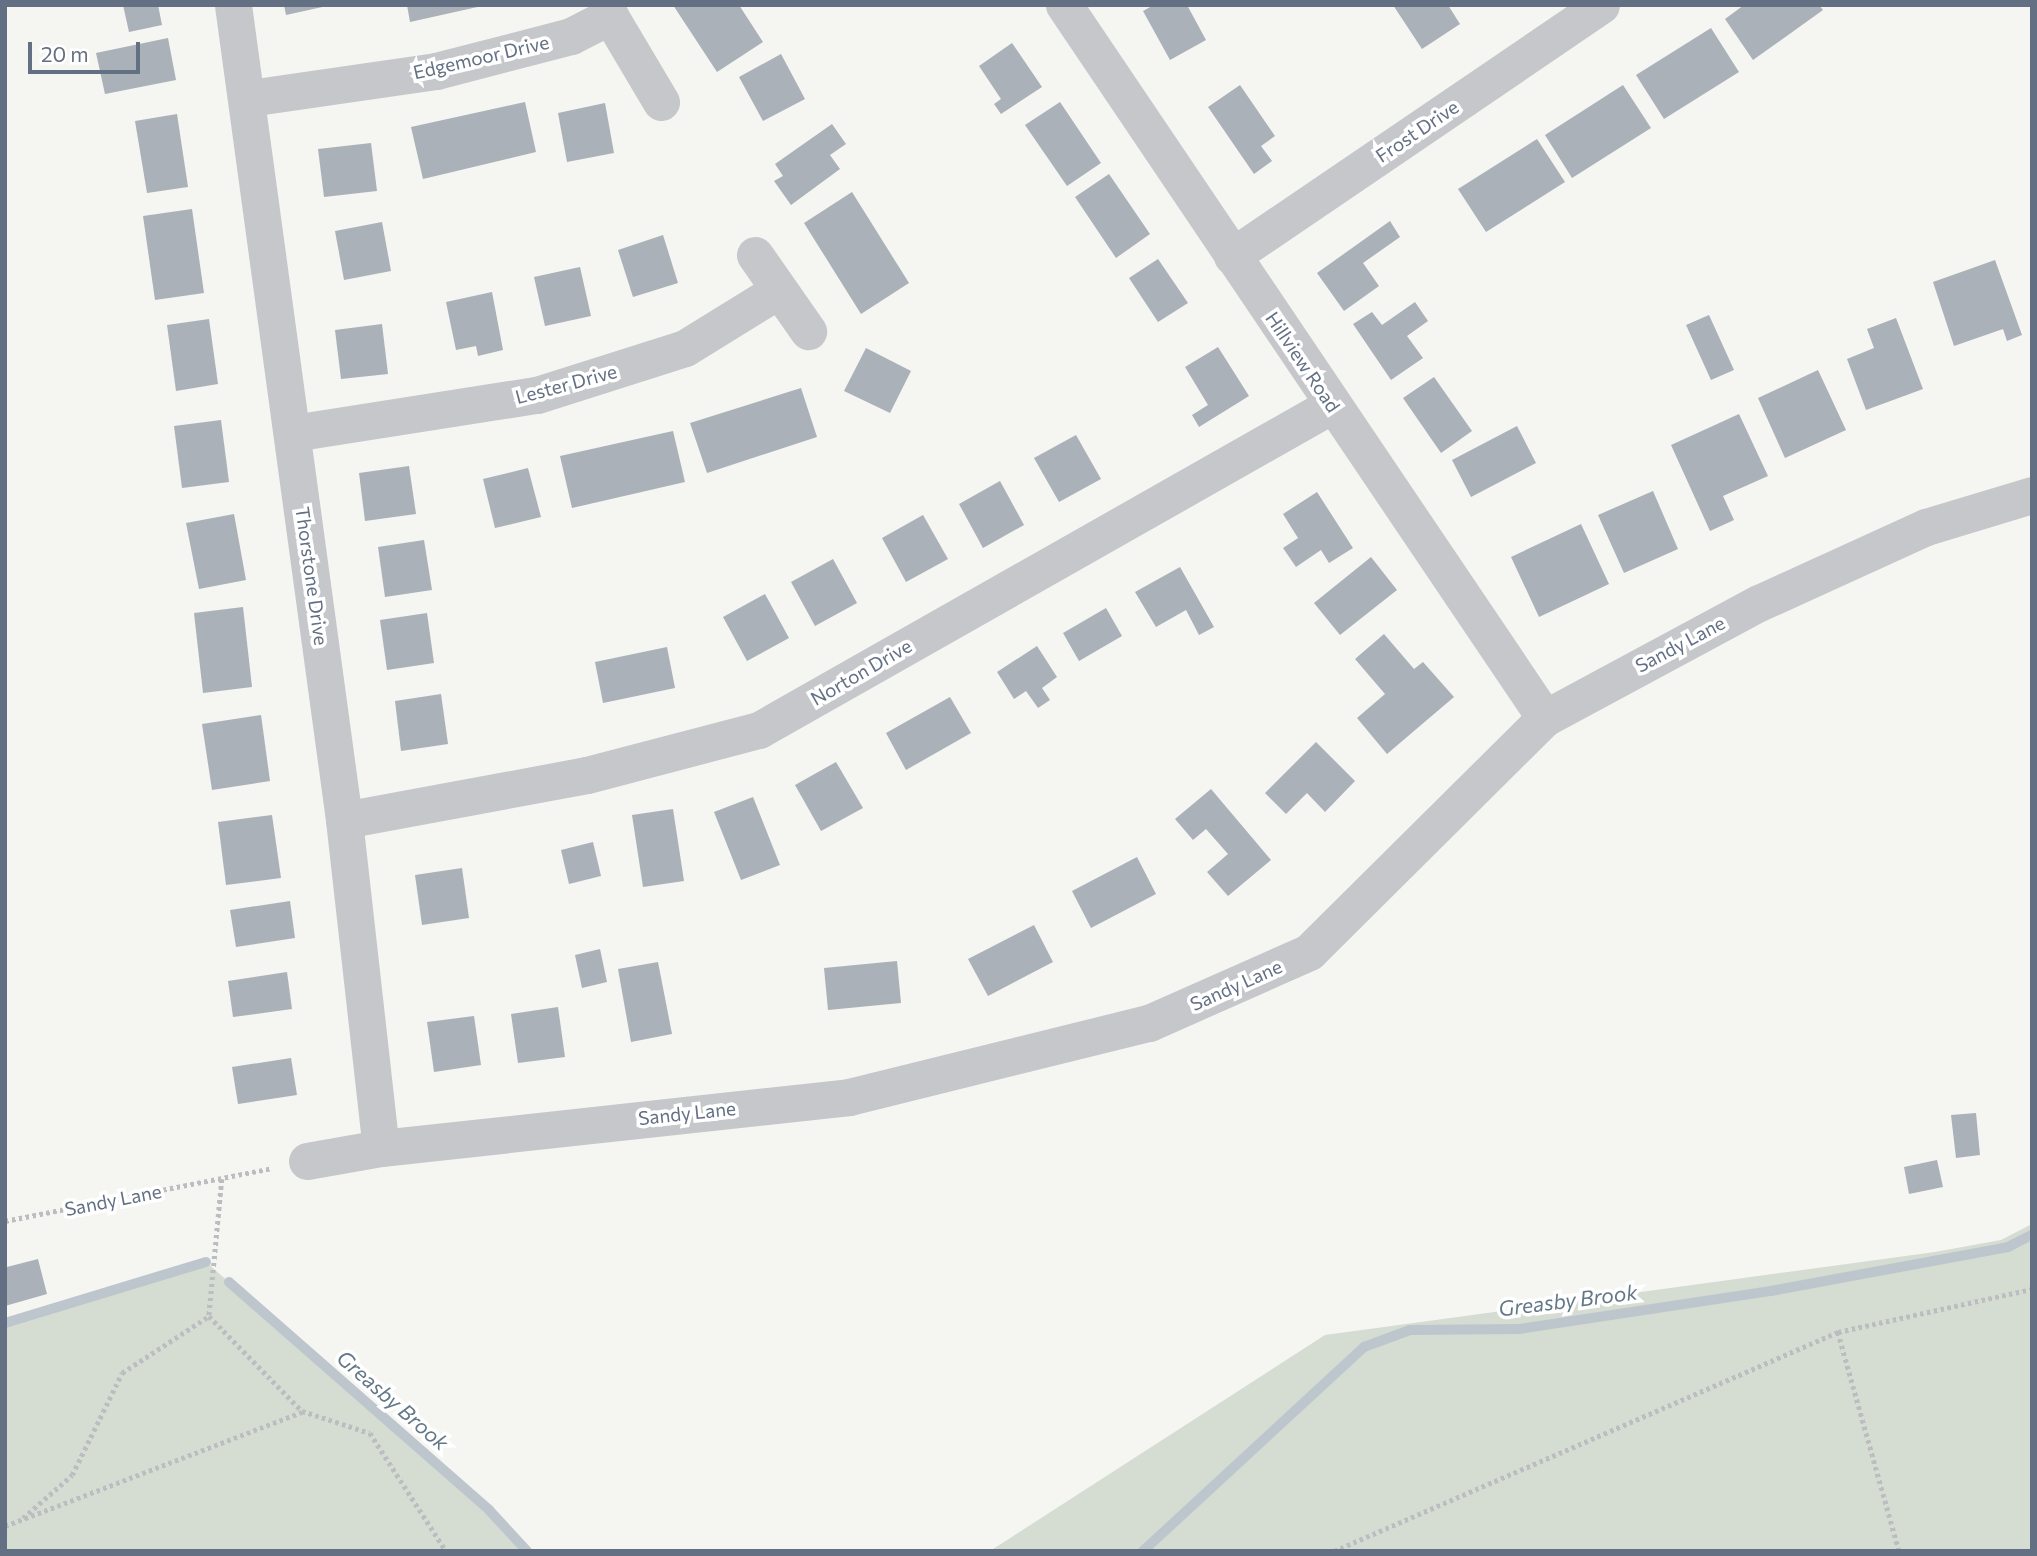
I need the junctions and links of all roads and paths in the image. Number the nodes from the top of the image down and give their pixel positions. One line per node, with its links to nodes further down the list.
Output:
1 (233, 5): 5 (street, Thorstone Drive)
2 (1064, 5): 8 (street, Hillview Road)
3 (1601, 5): 4 (street, Frost Drive)
4 (1565, 16): 8 (street, Frost Drive)
5 (249, 98): 6 (street, Edgemoor Drive); 12 (street, Thorstone Drive)
6 (661, 102)
7 (755, 255): 9 (street)
8 (1232, 256): 11 (street, Hillview Road)
9 (779, 290): 10 (street); 12 (street, Lester Drive)
10 (808, 331)
11 (1332, 405): 14 (street, Hillview Road); 15 (street, Norton Drive)
12 (293, 433): 15 (street, Thorstone Drive)
13 (2032, 495): 14 (street, Sandy Lane)
14 (1545, 718): 16 (street, Sandy Lane)
15 (344, 820): 16 (street, Thorstone Drive)
16 (381, 1148): 17 (street, Sandy Lane)
17 (307, 1161): 18 (path, Sandy Lane)
18 (222, 1179): 19 (path, Sandy Lane); 21 (path)
19 (5, 1221)
20 (2032, 1289): 22 (path)
21 (209, 1316): 23 (path); 24 (path)
22 (1838, 1332): 27 (path); 28 (path)
23 (302, 1412): 24 (path); 26 (path)
24 (20, 1520): 25 (path)
25 (5, 1526)
26 (446, 1551)
27 (1334, 1551)
28 (1899, 1551)

